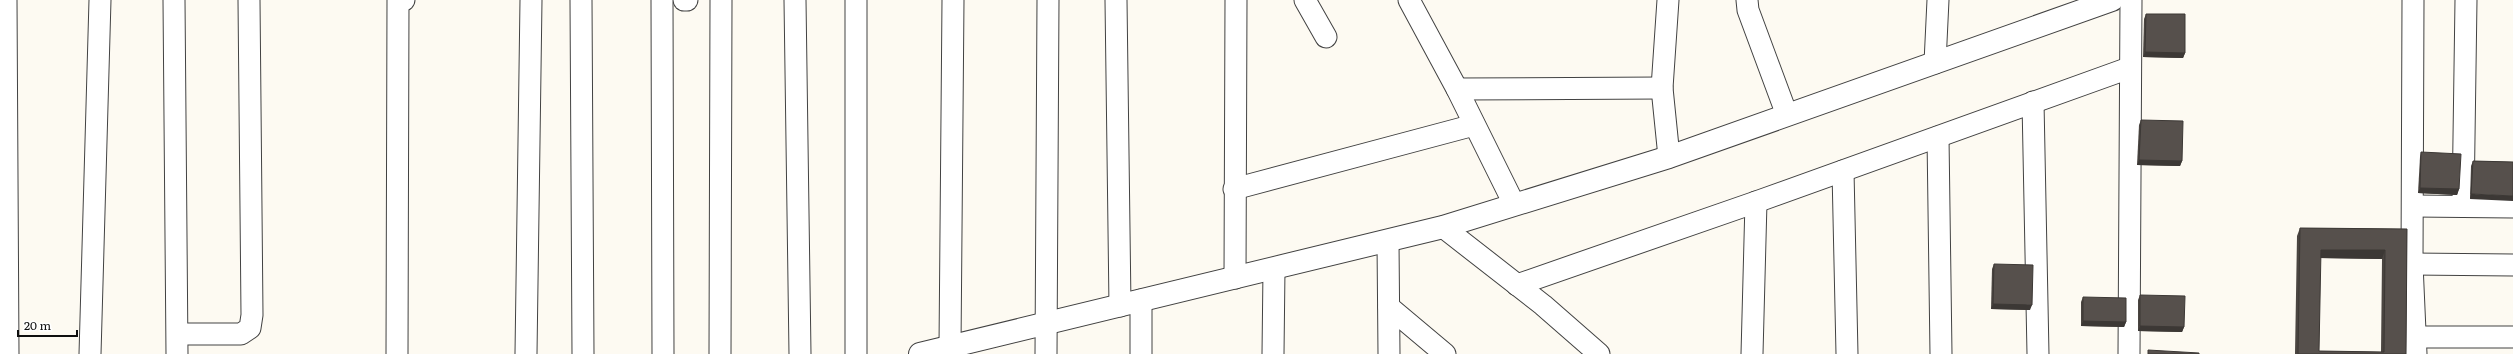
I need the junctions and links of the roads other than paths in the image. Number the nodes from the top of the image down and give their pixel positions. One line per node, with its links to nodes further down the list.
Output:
1 (6, 0): 51 (street)
2 (100, 0): 59 (street)
3 (174, 0): 55 (street)
4 (249, 0): 55 (street)
5 (404, 0): 60 (street)
6 (530, 0): 61 (street)
7 (581, 0): 62 (street)
8 (662, 0): 63 (street)
9 (721, 0): 64 (street)
10 (796, 0): 65 (street)
11 (856, 0): 66 (street)
12 (953, 0): 57 (street)
13 (1048, 0): 53 (street)
14 (1116, 0): 50 (street)
15 (1236, 0): 36 (street)
16 (1305, 0): 25 (street)
17 (1409, 0): 29 (street)
18 (1668, 0): 28 (street)
19 (1747, 0): 31 (street)
20 (1938, 0): 26 (street)
21 (2112, 0): 26 (street)
22 (2131, 0): 27 (street)
23 (2413, 0): 39 (street)
24 (2466, 0): 40 (street)
25 (1326, 37)
26 (1935, 63): 31 (street)
27 (2129, 68): 30 (street); 78 (street)
28 (1662, 88): 29 (street); 34 (street)
29 (1457, 89): 32 (street)
30 (2033, 102): 33 (street); 77 (street)
31 (1787, 115): 34 (street)
32 (1474, 125): 36 (street); 38 (street)
33 (1938, 137): 35 (street); 76 (street)
34 (1669, 157): 38 (street)
35 (1843, 171): 37 (street); 75 (street)
36 (1234, 189): 47 (street)
37 (1756, 202): 48 (street); 74 (street)
38 (1514, 204): 42 (street)
39 (2414, 206): 40 (street); 44 (street)
40 (2463, 206): 41 (street)
41 (2513, 207)
42 (1443, 227): 43 (street); 48 (street)
43 (1388, 242): 46 (street); 52 (street)
44 (2412, 264): 45 (street); 56 (street)
45 (2513, 265)
46 (1274, 269): 47 (street); 70 (street)
47 (1235, 278): 49 (street)
48 (1517, 285): 73 (street)
49 (1141, 300): 50 (street); 69 (street)
50 (1120, 306): 53 (street)
51 (3, 307): 58 (street)
52 (1389, 307): 71 (street); 72 (street)
53 (1046, 324): 57 (street); 68 (street)
54 (2513, 336): 56 (street)
55 (178, 344)
56 (2416, 346)
57 (962, 348): 67 (street)
58 (8, 354)
59 (90, 354)
60 (397, 354)
61 (526, 354)
62 (583, 354)
63 (663, 354)
64 (720, 354)
65 (800, 354)
66 (856, 354)
67 (920, 354)
68 (1046, 354)
69 (1141, 354)
70 (1273, 354)
71 (1389, 354)
72 (1445, 354)
73 (1600, 354)
74 (1752, 354)
75 (1847, 354)
76 (1941, 354)
77 (2038, 354)
78 (2129, 354)

